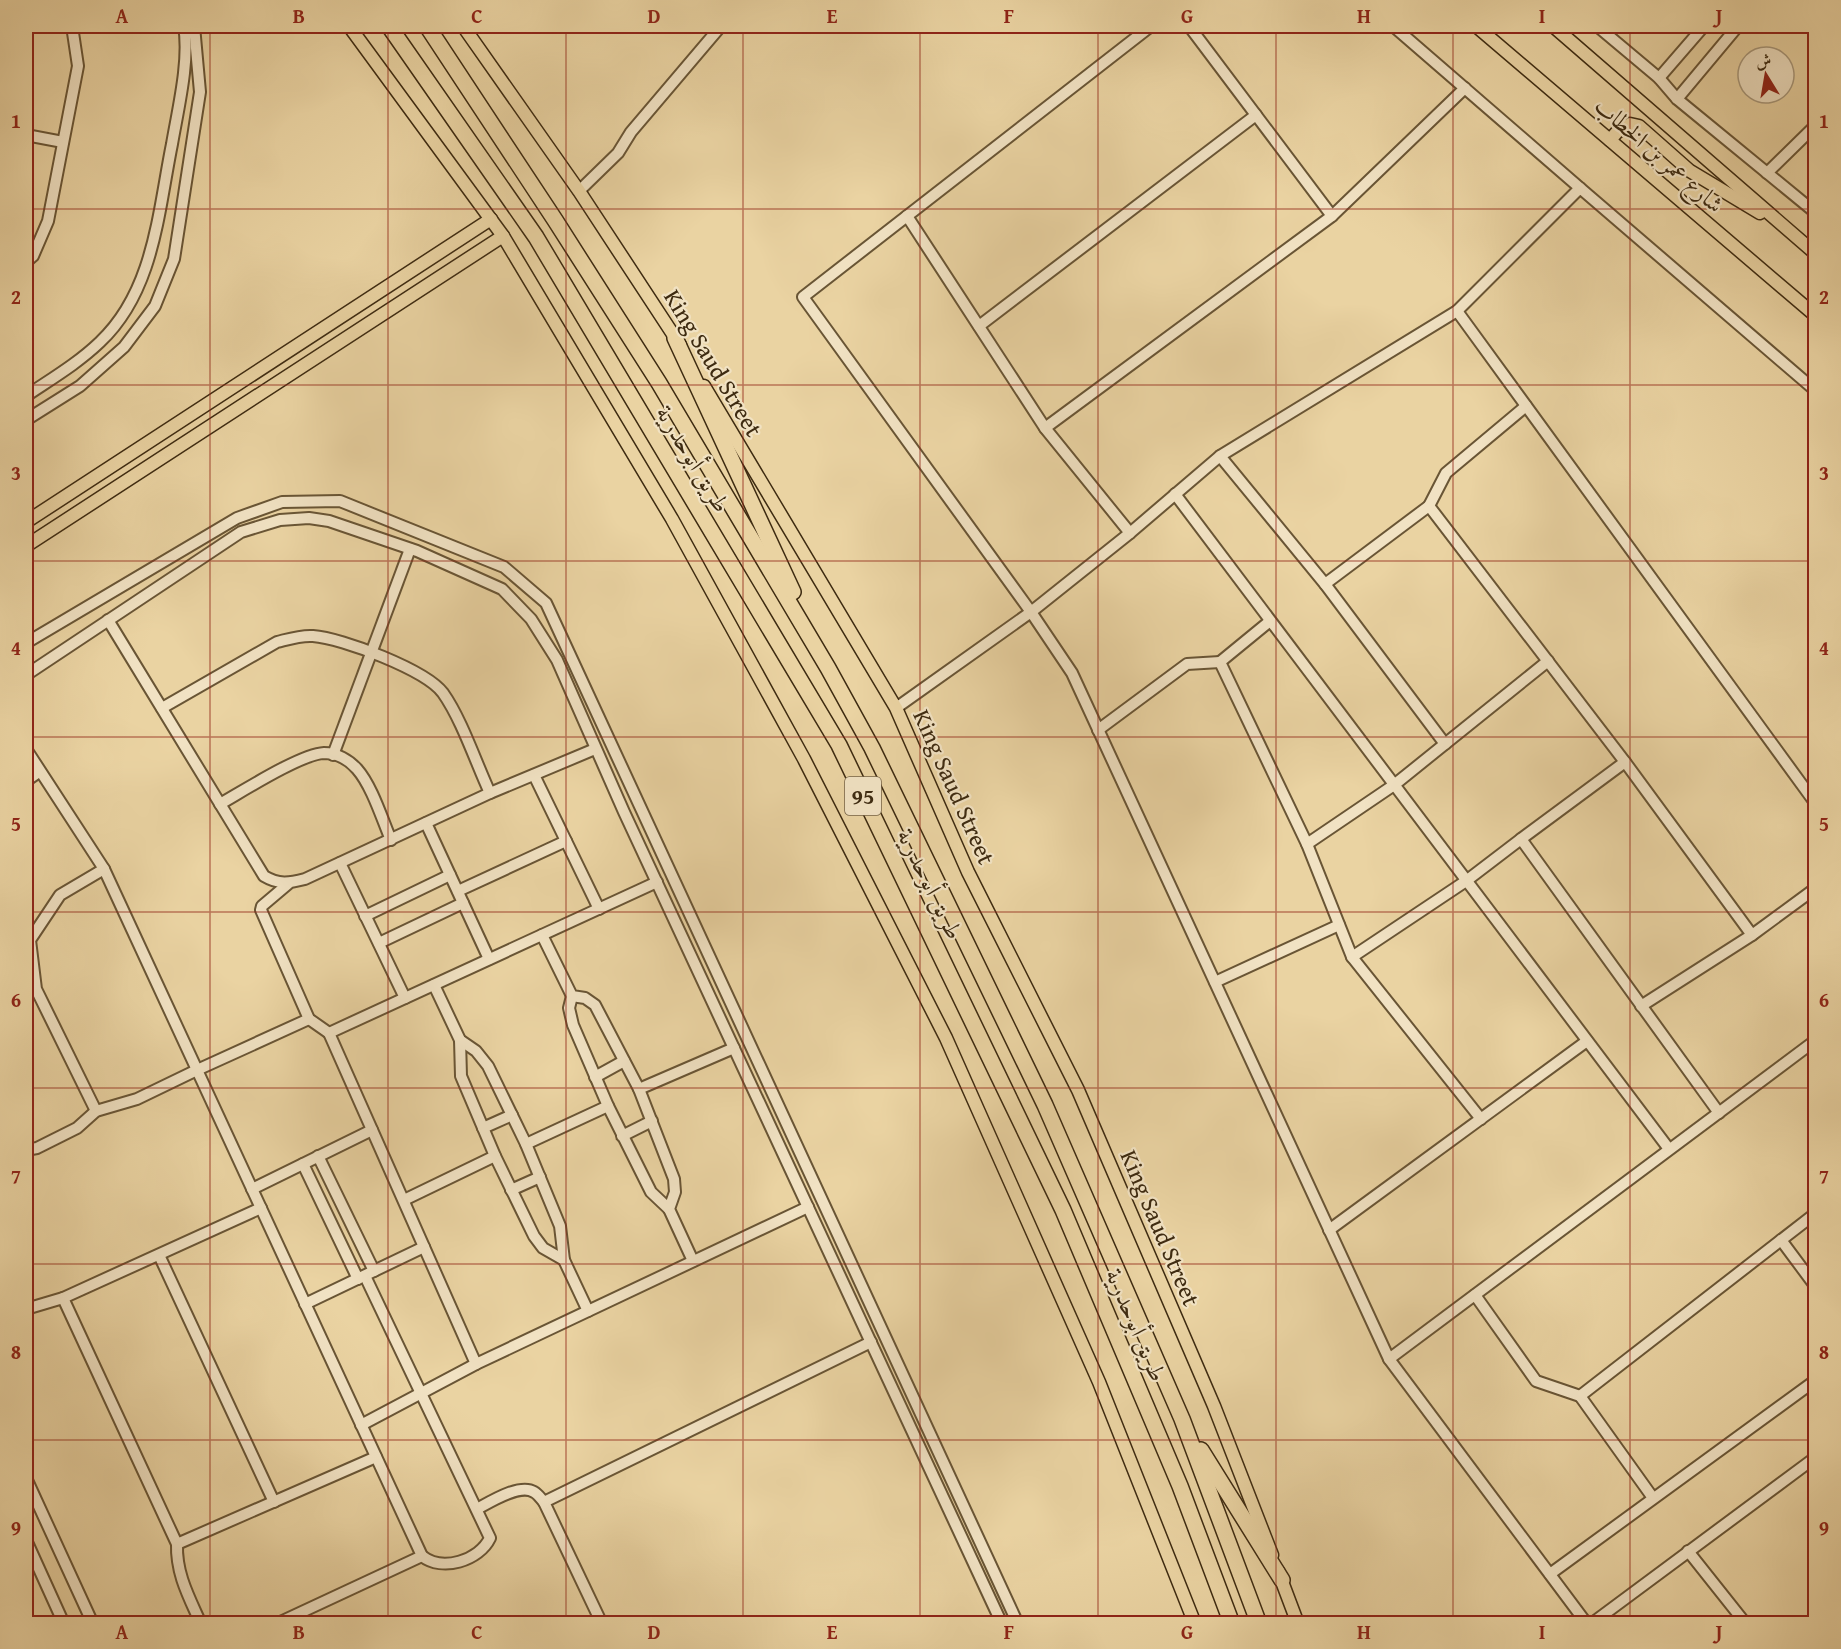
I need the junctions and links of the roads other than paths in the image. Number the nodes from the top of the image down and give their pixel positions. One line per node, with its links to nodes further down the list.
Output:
1 (72, 26): 24 (street)
2 (184, 26): 41 (street)
3 (194, 26): 43 (street)
4 (349, 26): 31 (main road)
5 (389, 26): 180 (highway, طريق أبوحدرية / 95)
6 (427, 26): 60 (highway, طريق أبوحدرية / 95)
7 (463, 26): 27 (main road, King Saud Street)
8 (721, 26): 27 (street)
9 (1151, 26): 29 (street)
10 (1189, 26): 20 (street)
11 (1393, 26): 18 (street)
12 (1476, 26): 23 (main road, شارع عمر بن الخطاب)
13 (1553, 26): 32 (main road, شارع عمر بن الخطاب)
14 (1597, 26): 17 (street)
15 (1704, 26): 17 (street)
16 (1738, 26): 19 (street)
17 (1659, 78): 19 (street)
18 (1465, 88): 26 (street); 30 (street)
19 (1677, 99): 25 (street)
20 (1256, 115): 30 (street); 38 (street)
21 (1815, 125): 25 (street)
22 (26, 135): 24 (street)
23 (1610, 140): 32 (main road); 37 (main road, شارع عمر بن الخطاب)
24 (63, 142): 35 (street)
25 (1767, 173): 28 (street)
26 (1580, 188): 36 (street); 40 (street)
27 (579, 191): 39 (main road, King Saud Street)
28 (1815, 213)
29 (907, 216): 38 (street); 53 (street)
30 (1332, 216): 44 (street)
31 (491, 219): 33 (main road); 48 (main road)
32 (1787, 229): 34 (main road, شارع عمر بن الخطاب)
33 (503, 236): 50 (main road); 179 (main road)
34 (1815, 254)
35 (26, 262)
36 (1457, 311): 42 (street); 45 (street)
37 (1815, 316)
38 (979, 326): 44 (street)
39 (675, 338): 60 (highway); 63 (main road, King Saud Street)
40 (1815, 391)
41 (26, 396)
42 (1526, 406): 47 (street); 74 (street)
43 (26, 420)
44 (1046, 428): 49 (street)
45 (1220, 456): 46 (street); 52 (street)
46 (1174, 494): 49 (street); 55 (street)
47 (1429, 506): 52 (street); 58 (street)
48 (26, 522)
49 (1130, 532): 53 (street)
50 (26, 546)
51 (410, 549): 54 (street); 57 (street); 67 (street)
52 (1324, 584): 65 (street)
53 (1030, 612): 63 (street); 64 (street)
54 (108, 620): 61 (street); 62 (street)
55 (1270, 621): 59 (street); 73 (street)
56 (26, 643): 178 (street)
57 (370, 652): 62 (street); 68 (street); 75 (street)
58 (1548, 661): 65 (street); 69 (street)
59 (1220, 662): 64 (street); 82 (street)
60 (828, 668): 157 (highway, طريق أبوحدرية / 95)
61 (26, 675)
62 (162, 708): 76 (street)
63 (896, 708): 171 (main road, King Saud Street)
64 (1098, 730): 100 (street)
65 (1445, 744): 73 (street)
66 (26, 749): 70 (street)
67 (595, 749): 71 (street); 87 (street)
68 (333, 755): 76 (street); 80 (street)
69 (1625, 762): 79 (street); 96 (street)
70 (39, 772): 72 (street); 84 (street)
71 (534, 775): 75 (street); 81 (street)
72 (26, 781)
73 (1394, 785): 82 (street); 86 (street)
74 (1811, 789): 77 (street)
75 (490, 794): 78 (street)
76 (220, 804): 88 (street)
77 (1815, 804)
78 (426, 823): 80 (street); 85 (street)
79 (1521, 839): 86 (street); 104 (street)
80 (391, 840): 83 (street)
81 (566, 841): 90 (street); 92 (street)
82 (1307, 844): 94 (street)
83 (340, 863): 88 (street); 93 (street)
84 (104, 869): 112 (street); 116 (street)
85 (450, 875): 90 (street); 93 (street)
86 (1466, 881): 98 (street); 109 (street)
87 (657, 882): 92 (street); 110 (street)
88 (288, 884): 105 (street)
89 (1815, 888): 96 (street)
90 (458, 891): 91 (street)
91 (463, 903): 97 (street); 99 (street)
92 (599, 909): 95 (street)
93 (365, 916): 97 (street)
94 (1339, 925): 98 (street); 100 (street)
95 (542, 935): 99 (street); 102 (street)
96 (1752, 935): 104 (street)
97 (379, 943): 103 (street)
98 (1352, 957): 119 (street)
99 (489, 959): 101 (street)
100 (1215, 982): 138 (street)
101 (434, 985): 103 (street); 107 (street)
102 (572, 996): 111 (street); 113 (street)
103 (405, 998): 106 (street)
104 (1641, 1006): 117 (street)
105 (309, 1019): 106 (street); 112 (street)
106 (329, 1033): 122 (street)
107 (460, 1040): 118 (street); 121 (street)
108 (1815, 1040): 117 (street)
109 (1587, 1041): 119 (street); 125 (street)
110 (734, 1048): 114 (street); 134 (street)
111 (624, 1061): 113 (street); 114 (street)
112 (197, 1070): 116 (street); 131 (street)
113 (595, 1077): 115 (street)
114 (639, 1089): 120 (street)
115 (608, 1106): 123 (street); 124 (street)
116 (96, 1111): 126 (street)
117 (1719, 1113): 125 (street)
118 (512, 1115): 121 (street); 124 (street)
119 (1480, 1119): 138 (street)
120 (652, 1121): 123 (street); 136 (street)
121 (483, 1128): 128 (street)
122 (372, 1130): 127 (street); 133 (street)
123 (622, 1136): 136 (street)
124 (526, 1144): 130 (street)
125 (1669, 1149): 146 (street)
126 (26, 1150)
127 (318, 1156): 129 (street); 144 (street)
128 (495, 1156): 132 (street); 133 (street)
129 (303, 1164): 131 (street); 144 (street)
130 (540, 1177): 132 (street); 142 (street)
131 (252, 1189): 135 (street)
132 (511, 1190): 142 (street)
133 (404, 1200): 140 (street)
134 (808, 1207): 143 (street); 151 (street)
135 (261, 1208): 141 (street); 148 (street)
136 (669, 1209): 143 (street)
137 (1815, 1213): 139 (street)
138 (1329, 1230): 152 (street)
139 (1781, 1240): 145 (street); 156 (street)
140 (424, 1247): 144 (street); 153 (street)
141 (159, 1255): 147 (street); 163 (street)
142 (564, 1260): 150 (street)
143 (693, 1261): 150 (street)
144 (366, 1275): 148 (street); 155 (street)
145 (1815, 1287)
146 (1475, 1295): 152 (street); 156 (street)
147 (63, 1298): 149 (street); 166 (street)
148 (305, 1304): 158 (street)
149 (26, 1309)
150 (588, 1311): 153 (street)
151 (871, 1342): 164 (street); 177 (street)
152 (1389, 1359): 170 (street)
153 (476, 1364): 155 (street)
154 (1815, 1380): 162 (street)
155 (420, 1394): 158 (street); 165 (street)
156 (1580, 1396): 162 (street)
157 (1182, 1419): 171 (highway); 181 (highway, طريق أبوحدرية / 95)
158 (361, 1425): 159 (street)
159 (376, 1457): 163 (street); 169 (street)
160 (1815, 1457): 168 (street)
161 (26, 1478): 173 (street)
162 (1653, 1498): 170 (street)
163 (274, 1502): 166 (street)
164 (544, 1502): 165 (street); 176 (street)
165 (477, 1509): 169 (street)
166 (177, 1544): 174 (street)
167 (27, 1545): 172 (street)
168 (1688, 1551): 183 (street); 184 (street)
169 (422, 1556): 175 (street)
170 (1550, 1574): 183 (street)
171 (1282, 1580): 182 (main road, King Saud Street)
172 (64, 1623)
173 (93, 1623)
174 (201, 1623)
175 (276, 1623)
176 (602, 1623)
177 (1002, 1623)
178 (1018, 1623)
179 (1195, 1623)
180 (1232, 1623)
181 (1259, 1623)
182 (1298, 1623)
183 (1589, 1623)
184 (1746, 1623)

